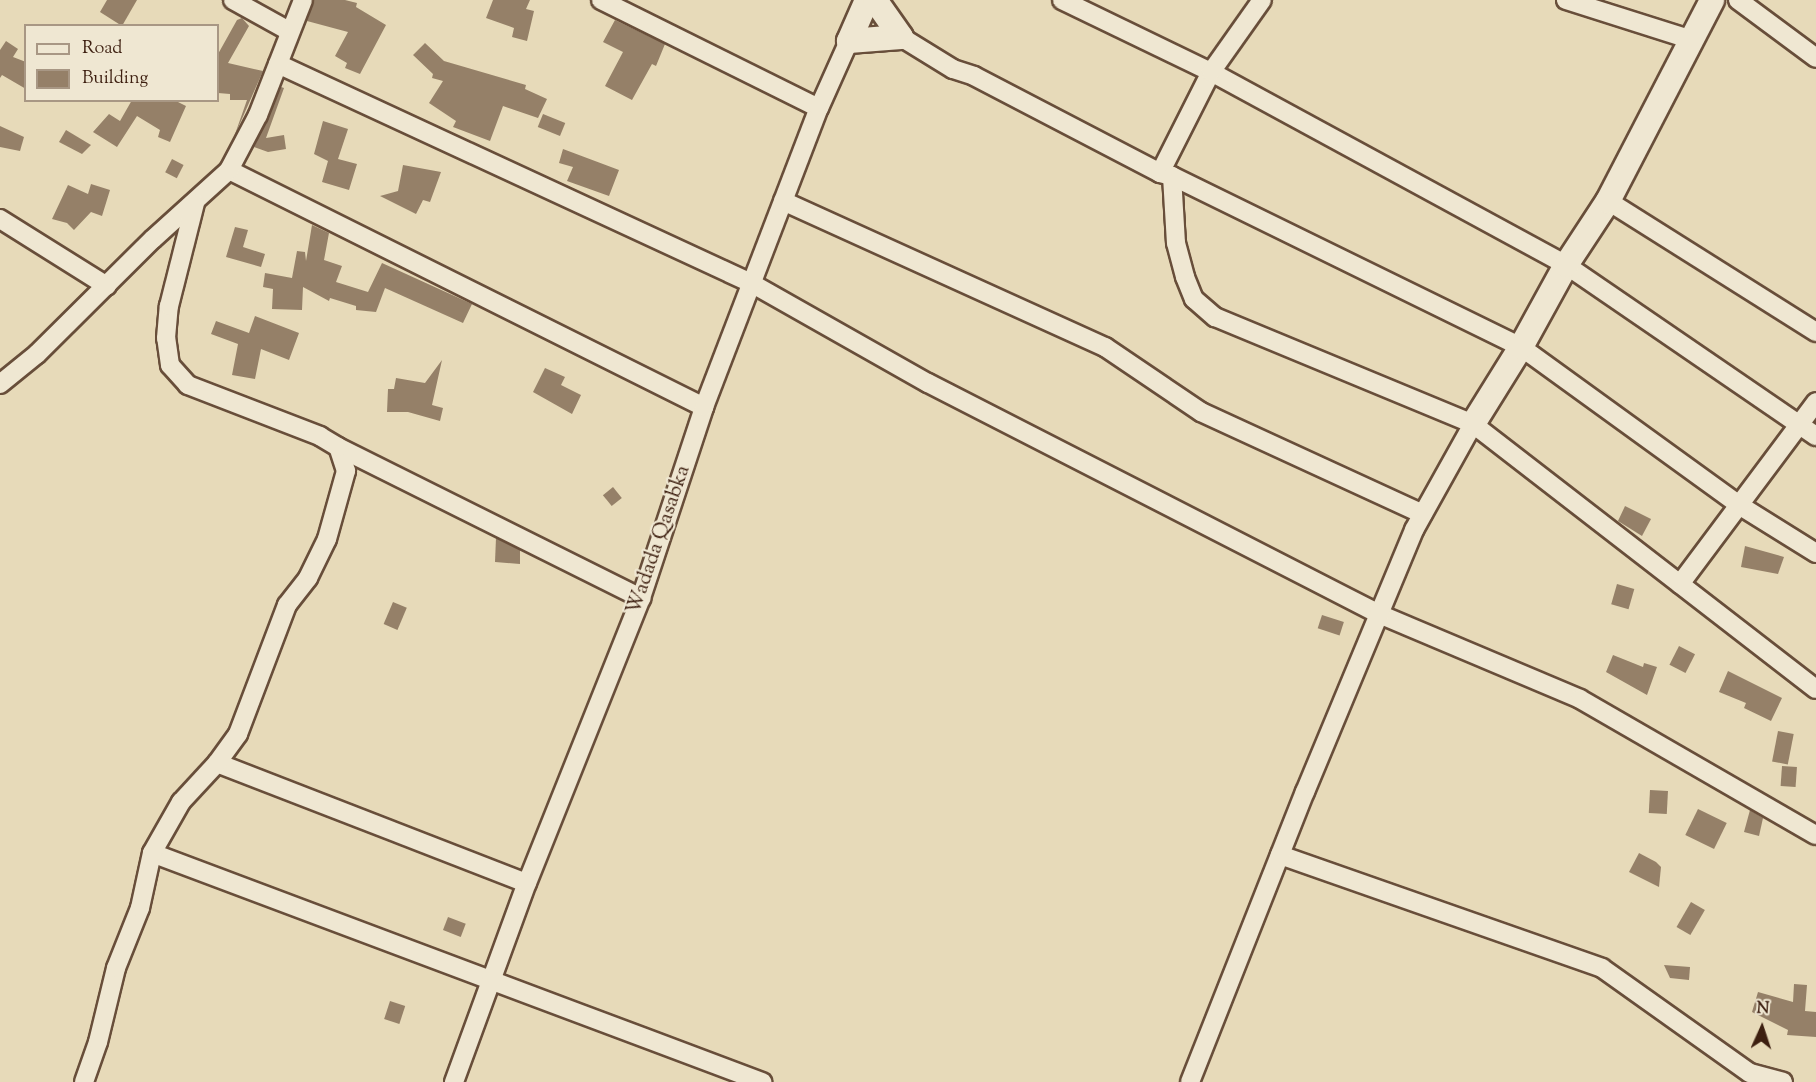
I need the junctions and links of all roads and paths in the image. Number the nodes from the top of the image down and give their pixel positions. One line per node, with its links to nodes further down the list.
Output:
1 (233, 0): 11 (street)
2 (303, 0): 11 (street)
3 (601, 0): 18 (street)
4 (867, 0): 14 (street, Wadada Qasabka)
5 (875, 0): 12 (street)
6 (1062, 0): 17 (street)
7 (1262, 0): 17 (street)
8 (1566, 0): 13 (street)
9 (1712, 0): 13 (street)
10 (1738, 0): 15 (street)
11 (289, 31): 16 (street)
12 (900, 37): 14 (street); 20 (street)
13 (1692, 40): 22 (street)
14 (849, 41): 18 (street, Wadada Qasabka)
15 (1816, 58)
16 (278, 64): 19 (street); 26 (street)
17 (1211, 72): 20 (street); 25 (street)
18 (819, 108): 21 (street, Wadada Qasabka)
19 (229, 170): 23 (street); 32 (street)
20 (1166, 175): 29 (street); 33 (street)
21 (783, 201): 26 (street, Wadada Qasabka); 37 (street)
22 (1608, 201): 25 (street); 28 (street)
23 (195, 202): 27 (street); 35 (street)
24 (0, 219): 27 (street)
25 (1566, 265): 29 (street); 34 (street)
26 (751, 284): 32 (street, Wadada Qasabka); 41 (street)
27 (107, 286): 30 (street)
28 (1816, 332)
29 (1521, 347): 33 (street); 36 (street)
30 (3, 376)
31 (1816, 402): 34 (street)
32 (704, 407): 40 (street, Wadada Qasabka)
33 (1473, 424): 37 (street); 39 (street)
34 (1809, 430): 36 (street)
35 (338, 447): 40 (street); 43 (street)
36 (1739, 505): 38 (street); 39 (street)
37 (1423, 514): 41 (street)
38 (1816, 553)
39 (1680, 584): 42 (street)
40 (641, 598): 47 (street, Wadada Qasabka)
41 (1379, 614): 44 (street); 46 (street)
42 (1816, 689)
43 (217, 763): 45 (street); 47 (street)
44 (1816, 835)
45 (152, 853): 48 (street); 49 (street)
46 (1280, 855): 52 (street); 53 (street)
47 (527, 884): 48 (street, Wadada Qasabka)
48 (491, 980): 50 (street, Wadada Qasabka); 51 (street)
49 (84, 1082)
50 (454, 1082)
51 (762, 1082)
52 (1190, 1082)
53 (1783, 1082)

